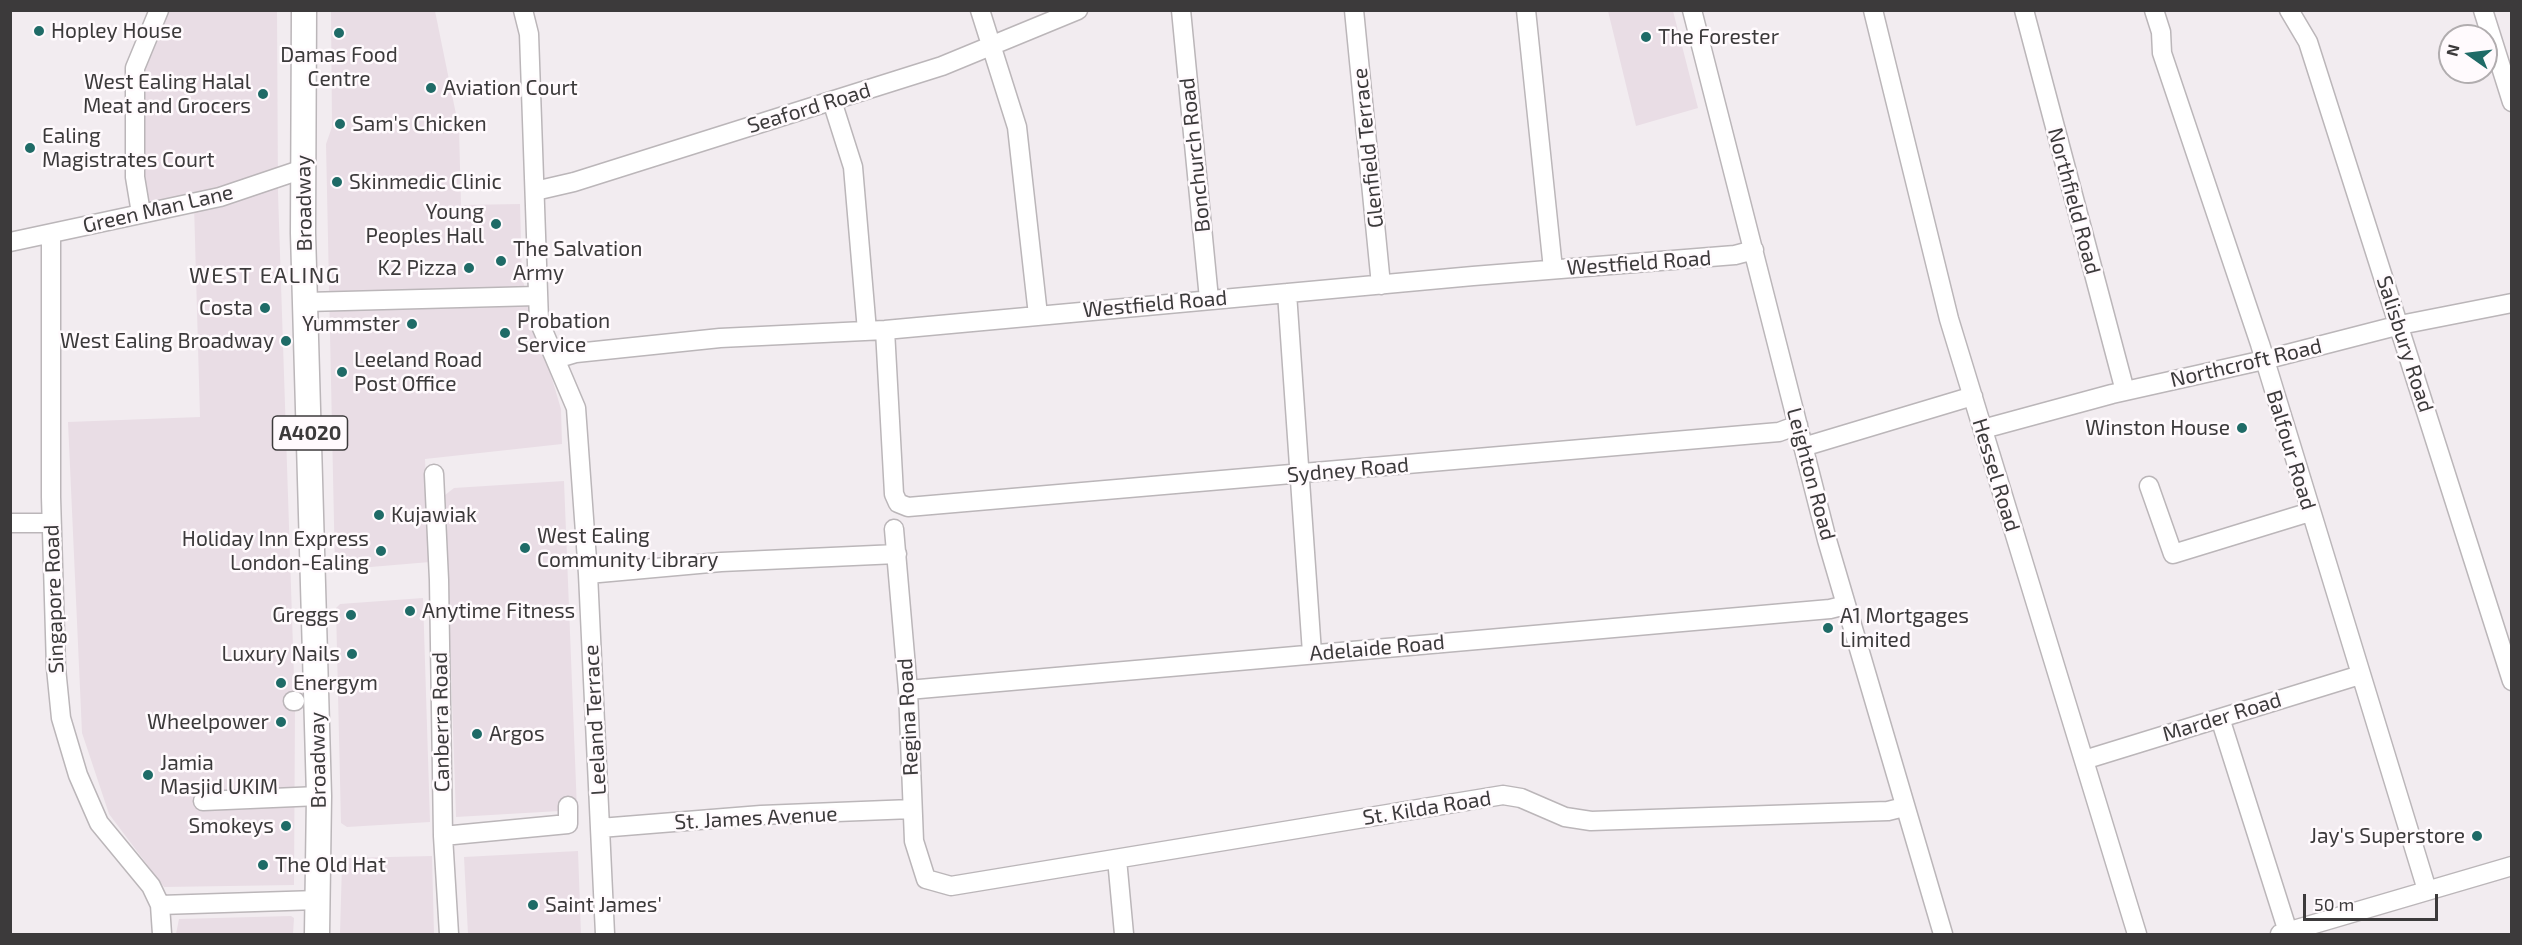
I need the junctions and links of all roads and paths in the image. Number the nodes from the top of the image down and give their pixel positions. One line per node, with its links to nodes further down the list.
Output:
1 (159, 10): 20 (street)
2 (304, 10): 18 (main road, Broadway / A4020)
3 (523, 10): 19 (street, Leeland Terrace)
4 (980, 10): 15 (street)
5 (1078, 10): 15 (street, Seaford Road)
6 (1181, 10): 28 (street, Bonchurch Road)
7 (1354, 10): 25 (street, Glenfield Terrace)
8 (1526, 10): 24 (street)
9 (1692, 10): 23 (street, Leighton Road)
10 (1873, 10): 37 (street, Hessel Road)
11 (2024, 10): 36 (street, Northfield Road)
12 (2154, 10): 35 (street, Balfour Road)
13 (2289, 10): 32 (street, Salisbury Road)
14 (2483, 10): 17 (street)
15 (993, 44): 16 (street, Seaford Road); 31 (street)
16 (832, 100): 19 (street, Seaford Road); 33 (street)
17 (2511, 102)
18 (303, 169): 20 (street, Green Man Lane); 29 (main road, Broadway / A4020)
19 (535, 191): 27 (street, Leeland Terrace)
20 (141, 213): 21 (street, Green Man Lane)
21 (51, 235): 22 (street, Green Man Lane); 46 (street, Singapore Road)
22 (10, 242)
23 (1754, 250): 24 (street, Westfield Road); 38 (street, Leighton Road)
24 (1553, 269): 25 (street, Westfield Road)
25 (1381, 285): 26 (street, Westfield Road)
26 (1287, 293): 28 (street, Westfield Road); 42 (street)
27 (537, 296): 29 (street); 34 (street, Leeland Terrace)
28 (1209, 299): 31 (street, Westfield Road)
29 (306, 302): 57 (main road, Broadway / A4020)
30 (2511, 303): 32 (street, Northcroft Road)
31 (1038, 315): 33 (street, Westfield Road)
32 (2400, 325): 35 (street, Northcroft Road); 53 (street, Salisbury Road)
33 (876, 330): 34 (street, Westfield Road); 42 (street, Sydney Road)
34 (556, 359): 49 (street, Leeland Terrace)
35 (2264, 360): 36 (street, Northcroft Road); 44 (street, Balfour Road)
36 (2125, 391): 39 (street, Northcroft Road)
37 (1973, 396): 39 (street, Hessel Road); 40 (street)
38 (1798, 425): 40 (street, Leighton Road); 42 (street, Sydney Road)
39 (1983, 429): 56 (street, Hessel Road)
40 (1803, 447): 50 (street, Leighton Road)
41 (434, 474): 63 (street, Canberra Road)
42 (1298, 475): 51 (street)
43 (2149, 486): 44 (street)
44 (2310, 512): 52 (street, Balfour Road)
45 (10, 523): 46 (street)
46 (51, 523): 69 (street, Singapore Road)
47 (894, 529): 48 (street, Regina Road)
48 (897, 554): 49 (street); 54 (street, Regina Road)
49 (588, 574): 62 (street, Leeland Terrace)
50 (1846, 605): 51 (street, Adelaide Road); 60 (street, Leighton Road)
51 (1312, 653): 54 (street, Adelaide Road)
52 (2360, 675): 55 (street, Marder Road); 67 (street, Balfour Road)
53 (2511, 681)
54 (908, 690): 61 (street, Regina Road)
55 (2220, 717): 56 (street, Marder Road); 70 (street)
56 (2084, 760): 77 (street, Hessel Road)
57 (319, 796): 58 (street); 68 (main road, Broadway / A4020)
58 (203, 801)
59 (568, 806): 63 (street)
60 (1904, 807): 64 (street, St. Kilda Road); 76 (street, Leighton Road)
61 (912, 809): 62 (street, St. James Avenue); 66 (street, Regina Road)
62 (600, 828): 74 (street, Leeland Terrace)
63 (443, 836): 73 (street, Canberra Road)
64 (1117, 859): 66 (street, St. Kilda Road); 75 (street)
65 (2511, 866): 67 (street)
66 (951, 886)
67 (2427, 890): 70 (street)
68 (318, 900): 69 (street); 72 (main road, Broadway / A4020)
69 (160, 905): 71 (street, Singapore Road)
70 (2284, 933)
71 (162, 934)
72 (317, 934)
73 (449, 934)
74 (605, 934)
75 (1124, 934)
76 (1943, 934)
77 (2137, 934)

